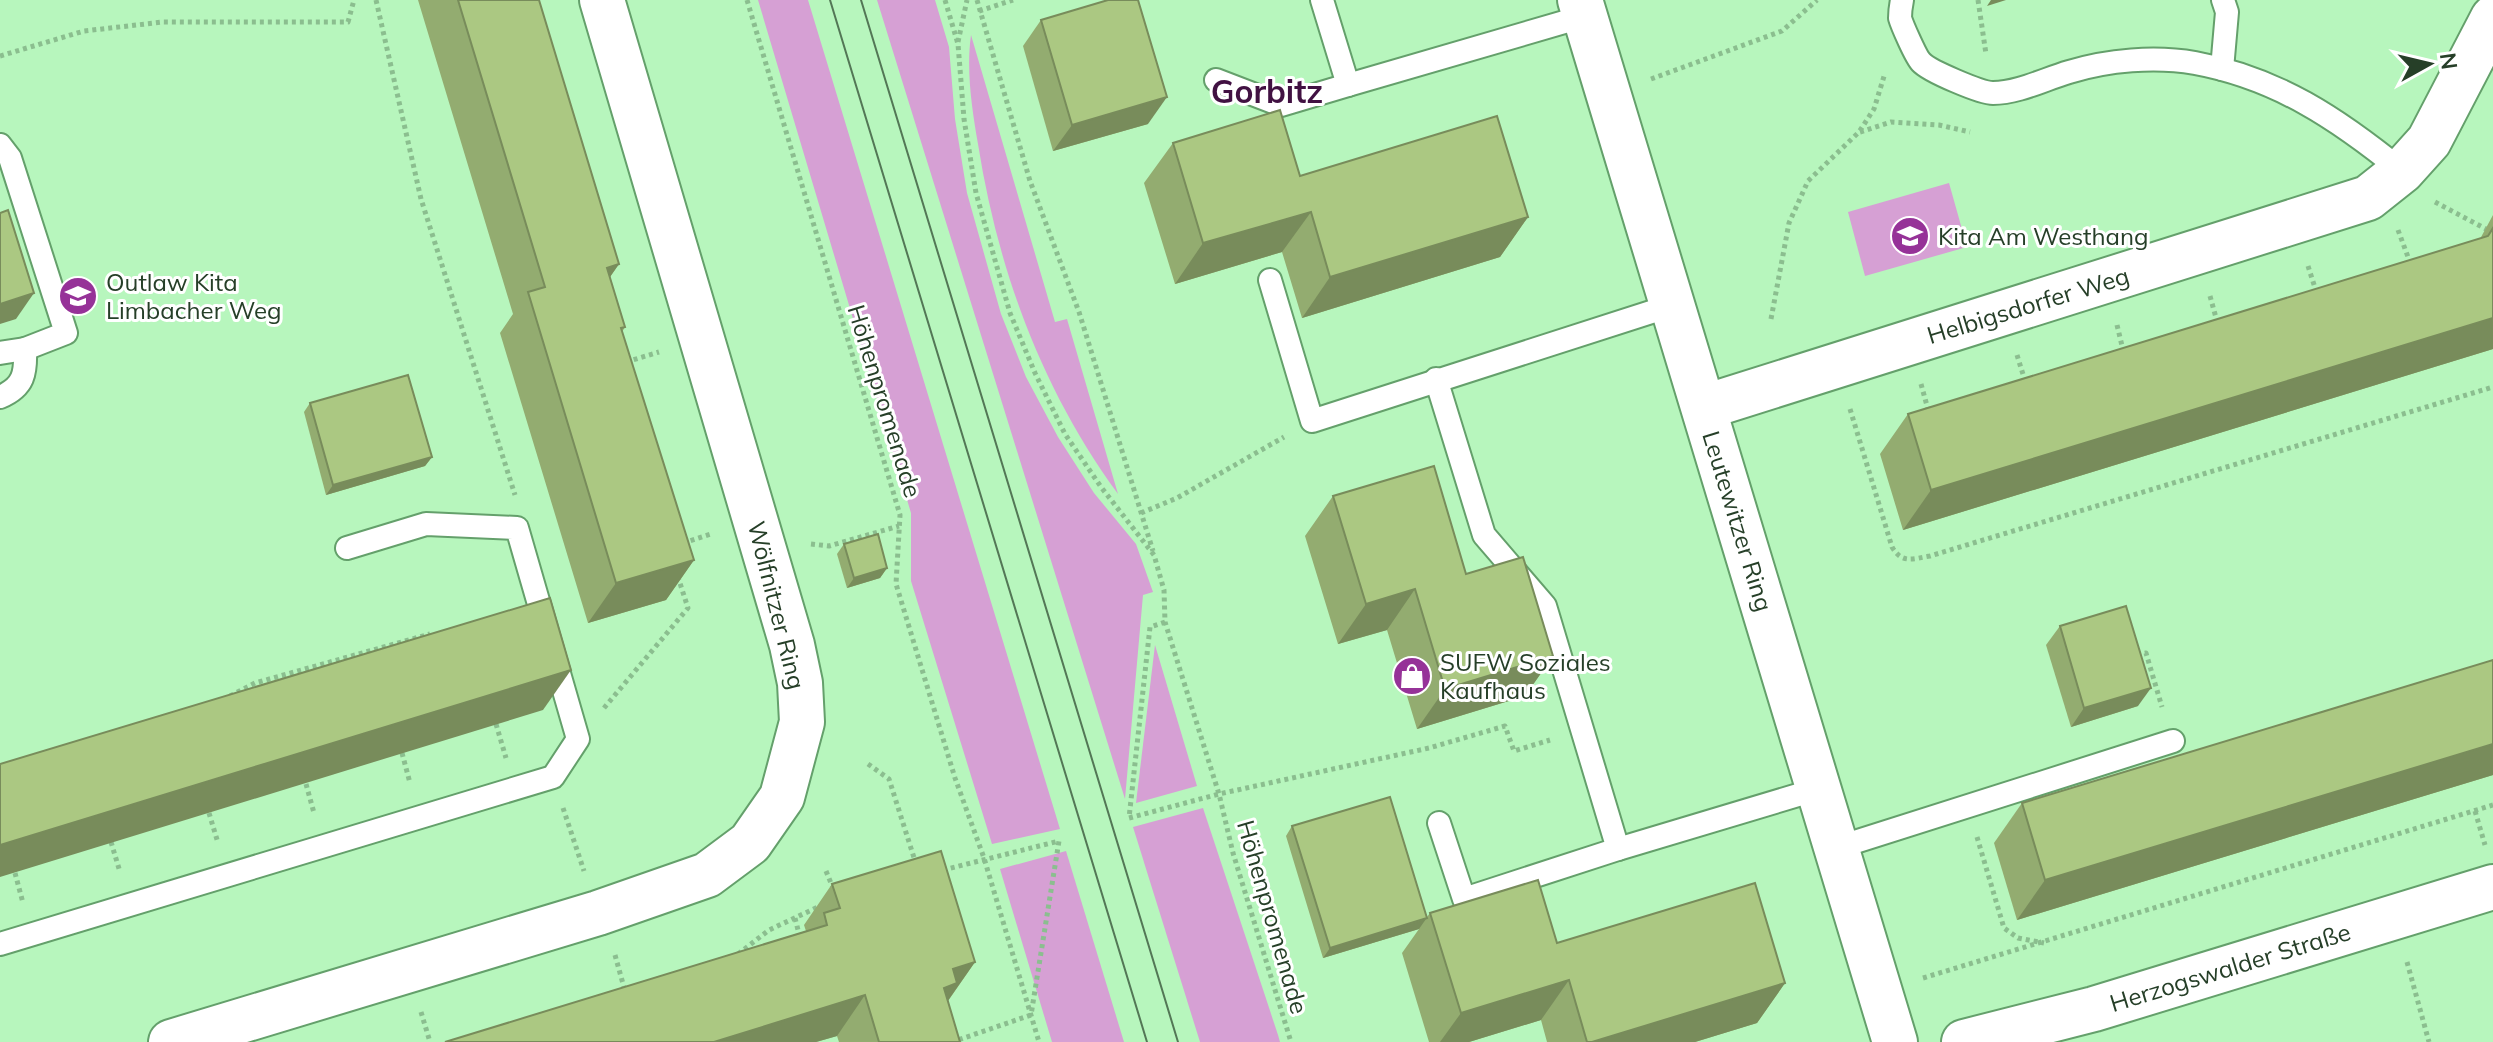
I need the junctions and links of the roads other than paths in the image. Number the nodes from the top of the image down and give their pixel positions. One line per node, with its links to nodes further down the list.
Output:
1 (602, 0): 27 (street, Wölfnitzer Ring)
2 (1322, 0): 9 (lane)
3 (2223, 0): 7 (lane)
4 (1582, 8): 9 (lane); 13 (street, Leutewitzer Ring)
5 (1901, 9): 7 (lane)
6 (2493, 18): 11 (street, Helbigsdorfer Weg)
7 (2222, 69): 11 (lane)
8 (1216, 80): 9 (lane)
9 (1348, 85)
10 (0, 145): 14 (lane)
11 (2402, 171): 18 (street, Helbigsdorfer Weg)
12 (1270, 280): 16 (lane)
13 (1673, 305): 16 (lane); 18 (street, Leutewitzer Ring)
14 (25, 349): 15 (lane); 17 (lane)
15 (0, 353)
16 (1436, 379): 24 (lane)
17 (0, 397)
18 (1705, 407): 21 (street, Leutewitzer Ring)
19 (347, 548): 26 (lane)
20 (2173, 741): 23 (lane)
21 (1818, 789): 23 (street, Leutewitzer Ring); 24 (lane)
22 (1439, 823): 24 (lane)
23 (1836, 848): 28 (street, Leutewitzer Ring)
24 (1618, 849)
25 (2493, 887): 29 (street, Herzogswalder Straße)
26 (0, 944)
27 (171, 1042)
28 (1893, 1042)
29 (1964, 1042)

